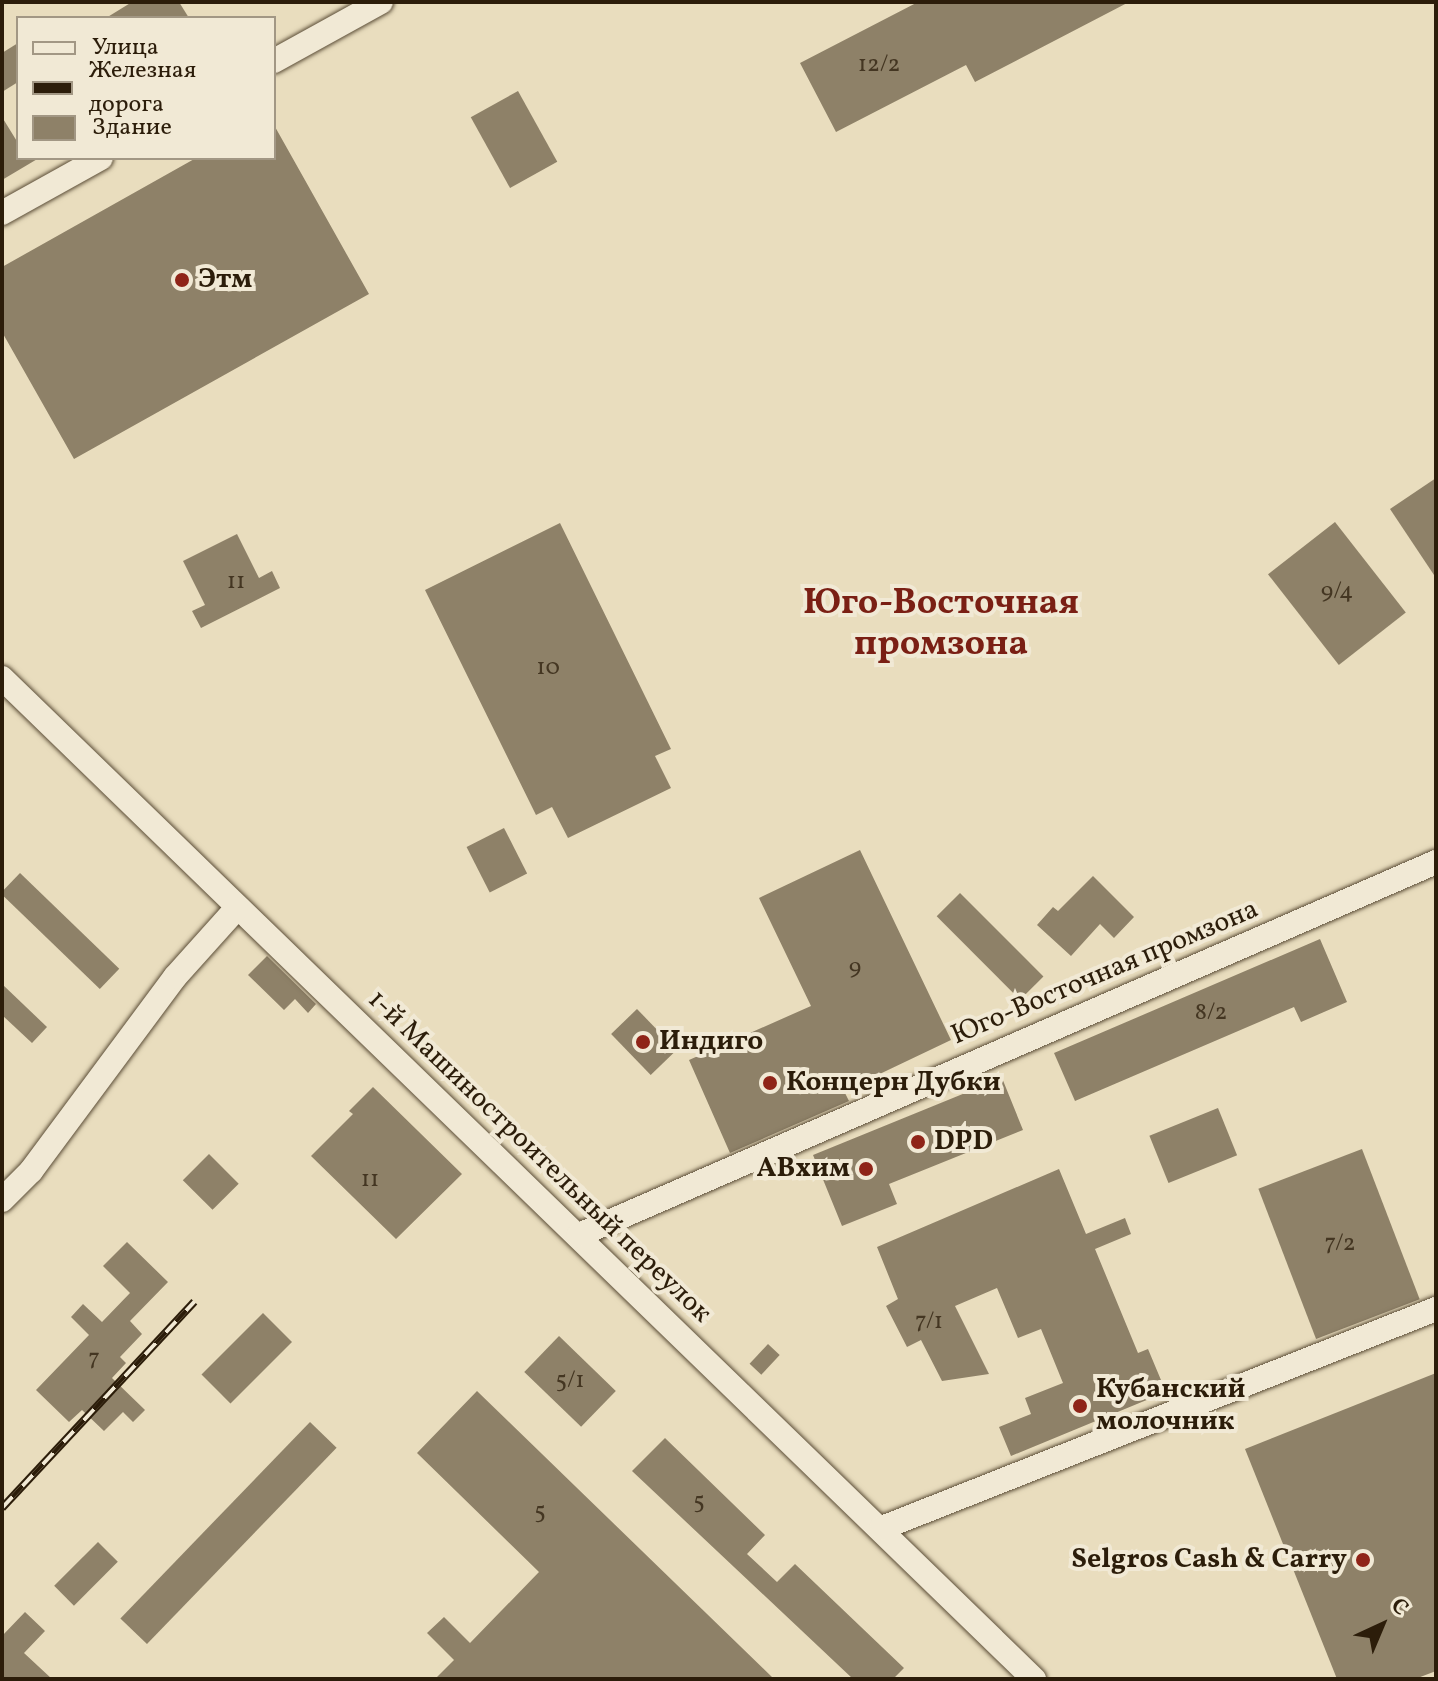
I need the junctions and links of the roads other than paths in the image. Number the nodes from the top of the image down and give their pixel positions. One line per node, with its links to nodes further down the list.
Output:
1 (381, 2): 2 (street)
2 (276, 60)
3 (97, 160): 4 (street)
4 (2, 213)
5 (6, 689): 7 (street, 1-й Машиностроительный переулок)
6 (1436, 862): 9 (street, Юго-Восточная промзона)
7 (236, 909): 8 (street); 9 (street, 1-й Машиностроительный переулок)
8 (2, 1200)
9 (579, 1235): 11 (street, 1-й Машиностроительный переулок)
10 (1436, 1309): 11 (street)
11 (882, 1528): 12 (street, 1-й Машиностроительный переулок)
12 (1034, 1679)

